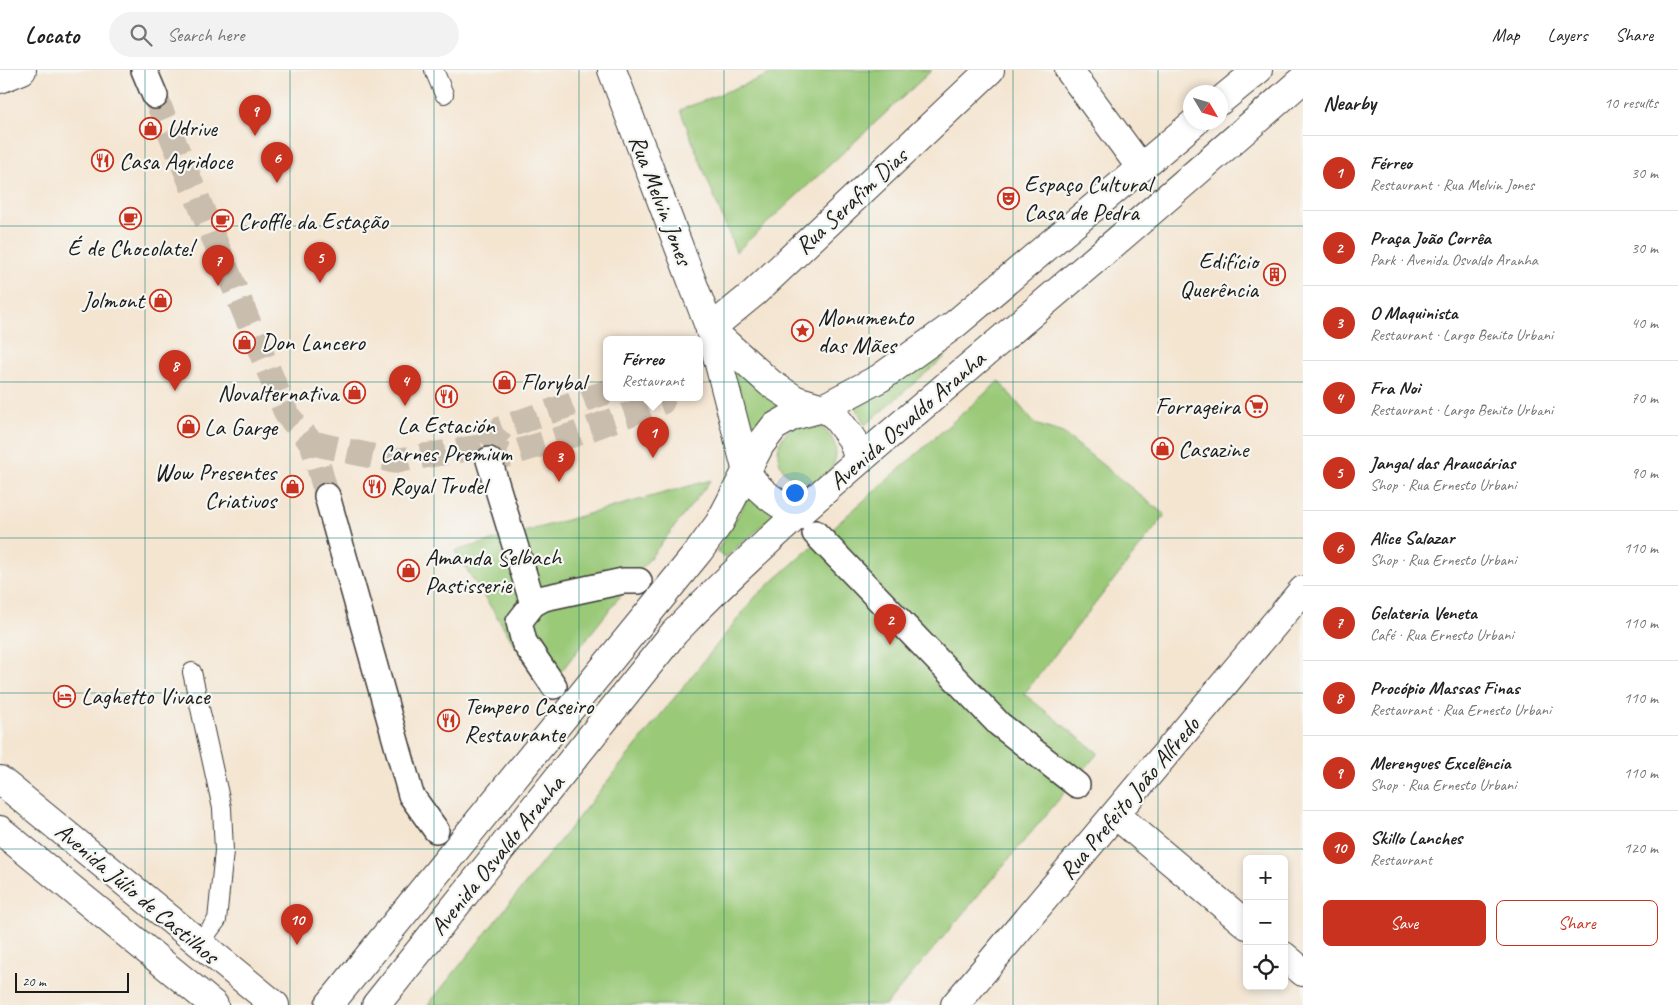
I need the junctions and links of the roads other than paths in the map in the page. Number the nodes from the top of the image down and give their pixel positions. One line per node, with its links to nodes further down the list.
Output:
1 (22, 70): 8 (street)
2 (144, 70): 12 (street)
3 (434, 70): 10 (lane)
4 (612, 70): 15 (street, Rua Melvin Jones)
5 (990, 70): 15 (street, Rua Serafim Dias)
6 (1069, 70): 14 (street)
7 (1258, 70): 11 (street)
8 (0, 79)
9 (1303, 79): 18 (street, Avenida Osvaldo Aranha)
10 (444, 94)
11 (1228, 94)
12 (155, 96)
13 (1186, 130): 14 (street, Avenida Osvaldo Aranha)
14 (1141, 168): 16 (street, Avenida Osvaldo Aranha)
15 (710, 329): 16 (street, Rua Melvin Jones); 19 (street, Rua Melvin Jones)
16 (823, 408): 18 (street); 19 (street, Avenida Osvaldo Aranha)
17 (489, 460): 24 (street)
18 (859, 460): 21 (street, Avenida Osvaldo Aranha)
19 (747, 472): 21 (street); 42 (street, Avenida Osvaldo Aranha)
20 (327, 496): 31 (street)
21 (806, 524): 28 (street); 43 (street, Avenida Osvaldo Aranha)
22 (639, 581): 24 (street)
23 (1303, 590): 29 (street, Rua Prefeito João Alfredo)
24 (533, 604): 26 (street)
25 (192, 672): 37 (lane)
26 (554, 686)
27 (0, 780): 32 (street, Avenida Júlio de Castilhos)
28 (1077, 785)
29 (1116, 816): 35 (street); 44 (street, Rua Prefeito João Alfredo)
30 (0, 830): 33 (street, Avenida Júlio de Castilhos)
31 (436, 830)
32 (70, 837): 33 (street); 34 (street, Avenida Júlio de Castilhos)
33 (47, 867): 36 (street, Avenida Júlio de Castilhos)
34 (158, 910): 36 (street); 37 (street, Avenida Júlio de Castilhos)
35 (1243, 922)
36 (134, 940): 40 (street, Avenida Júlio de Castilhos)
37 (199, 944): 41 (street, Avenida Júlio de Castilhos)
38 (1288, 959): 39 (street)
39 (1303, 972)
40 (214, 1005)
41 (274, 1005)
42 (330, 1005)
43 (376, 1005)
44 (955, 1005)

